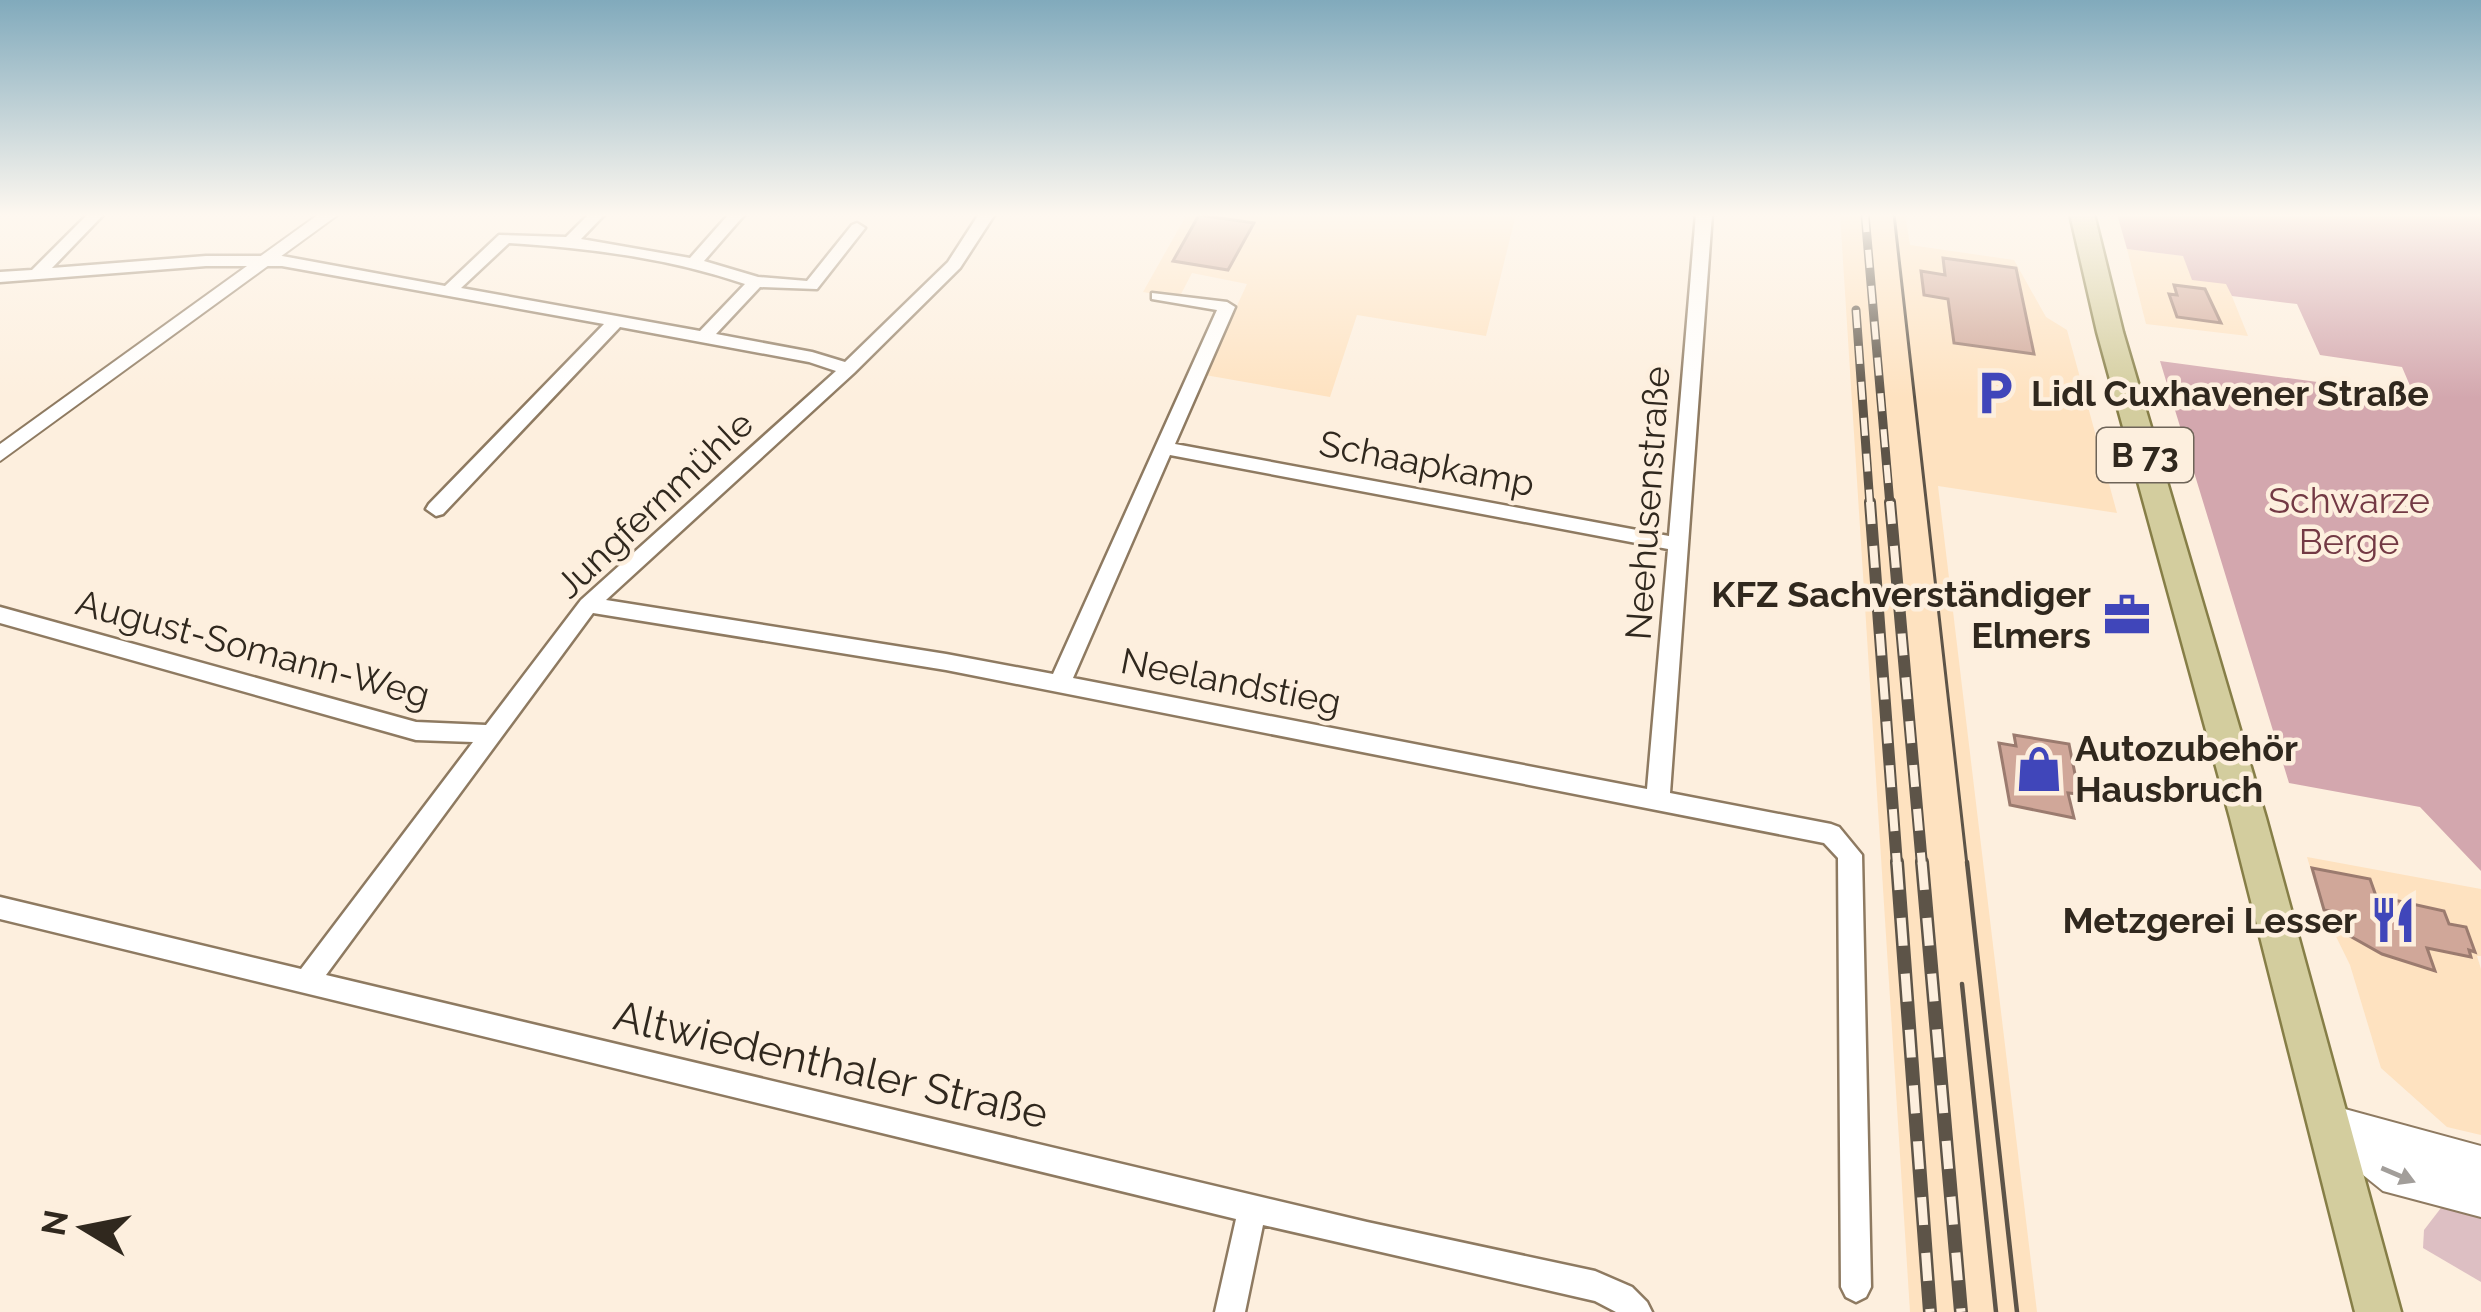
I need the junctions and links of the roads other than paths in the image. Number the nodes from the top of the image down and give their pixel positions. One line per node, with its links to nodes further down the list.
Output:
1 (32, 275): 10 (street)
2 (244, 275): 18 (street)
3 (355, 275): 12 (street)
4 (466, 275): 12 (street)
5 (738, 275): 11 (street)
6 (820, 275): 11 (street)
7 (944, 275): 16 (street, Jungfernmühle)
8 (1699, 275): 20 (street, Neehusenstraße)
9 (2097, 275): 28 (main road, B 73)
10 (0, 277)
11 (756, 282): 15 (street)
12 (449, 291): 14 (street)
13 (1159, 296): 17 (street)
14 (617, 321): 15 (street); 19 (street)
15 (705, 337): 16 (street)
16 (848, 369): 21 (street, Jungfernmühle)
17 (1164, 448): 20 (street, Schaapkamp); 23 (street)
18 (0, 454)
19 (436, 509)
20 (1677, 544): 25 (street, Neehusenstraße)
21 (587, 605): 23 (street, Neelandstieg); 24 (street, Jungfernmühle)
22 (0, 616): 24 (street, August-Somann-Weg)
23 (1059, 685): 25 (street, Neelandstieg)
24 (489, 734): 27 (street, Jungfernmühle)
25 (1658, 798): 32 (street, Neelandstieg)
26 (0, 908): 27 (street, Altwiedenthaler Straße)
27 (306, 982): 31 (street, Altwiedenthaler Straße)
28 (2330, 1124): 29 (main road); 30 (main road, one-way to 30); 35 (main road, B 73)
29 (2481, 1166)
30 (2481, 1197)
31 (1253, 1207): 33 (street); 34 (street, Altwiedenthaler Straße)
32 (1856, 1287)
33 (1230, 1312)
34 (1637, 1312)
35 (2378, 1312)

